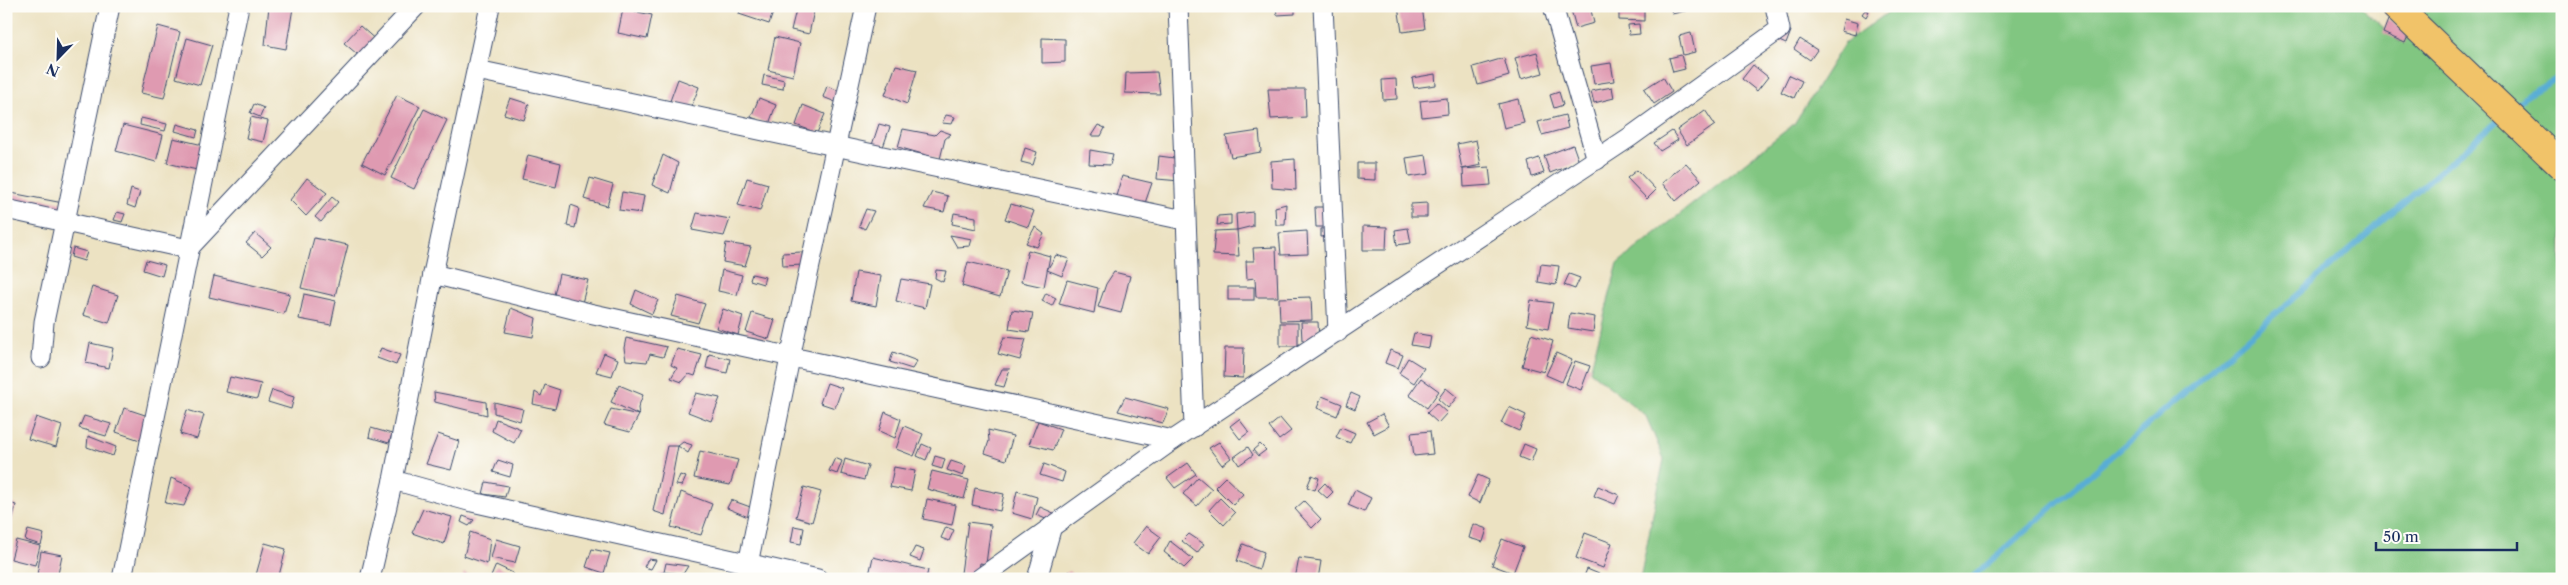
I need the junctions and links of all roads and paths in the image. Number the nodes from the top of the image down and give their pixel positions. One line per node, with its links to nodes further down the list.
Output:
1 (110, 6): 17 (street)
2 (239, 6): 18 (street)
3 (416, 6): 18 (street)
4 (490, 6): 11 (street)
5 (866, 6): 12 (street)
6 (1178, 6): 16 (street)
7 (1323, 6): 20 (street)
8 (1553, 6): 13 (street)
9 (1775, 6): 13 (street)
10 (2395, 6): 14 (highway)
11 (477, 70): 12 (street); 19 (street)
12 (835, 146): 16 (street); 22 (street)
13 (1597, 160): 20 (street)
14 (2562, 166)
15 (6, 209): 17 (street)
16 (1184, 220): 23 (street)
17 (65, 222): 18 (street); 21 (street)
18 (188, 249): 28 (street)
19 (433, 274): 22 (street); 25 (street)
20 (1338, 332): 23 (street)
21 (41, 358)
22 (790, 358): 24 (street); 27 (street)
23 (1194, 427): 24 (street)
24 (1173, 440): 26 (street)
25 (393, 480): 27 (street); 29 (street)
26 (1052, 526): 31 (street); 32 (street)
27 (747, 571): 30 (street)
28 (122, 579)
29 (370, 579)
30 (818, 579)
31 (979, 579)
32 (1037, 579)

